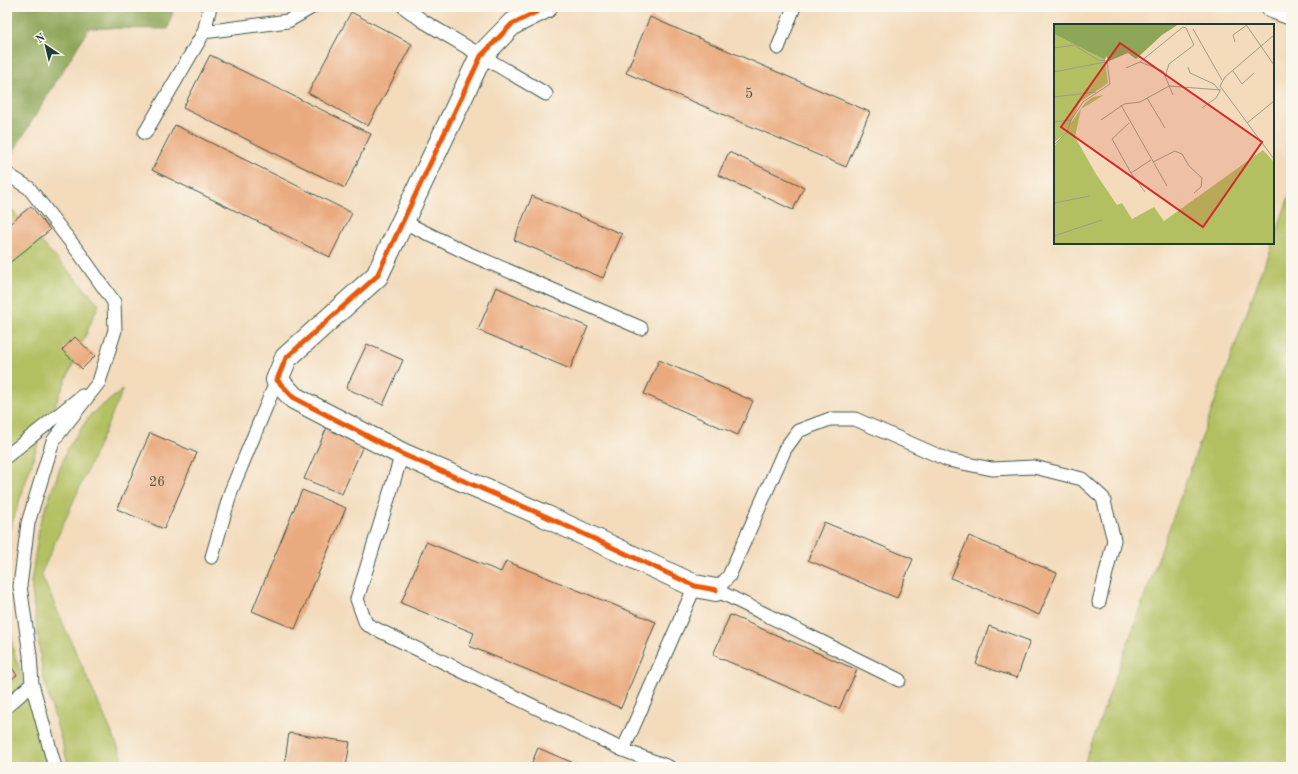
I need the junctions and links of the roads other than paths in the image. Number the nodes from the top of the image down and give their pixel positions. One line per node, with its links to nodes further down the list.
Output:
1 (210, 7): 10 (lane)
2 (312, 7): 10 (lane)
3 (404, 7): 9 (lane)
4 (418, 7): 9 (lane)
5 (546, 7): 12 (street)
6 (794, 7): 11 (lane)
7 (1272, 7): 8 (street)
8 (1291, 14)
9 (423, 21): 12 (lane)
10 (204, 32): 14 (lane)
11 (778, 48)
12 (481, 56): 13 (lane); 16 (street)
13 (546, 94)
14 (145, 133)
15 (7, 174): 19 (lane)
16 (404, 222): 17 (lane); 18 (street)
17 (641, 328)
18 (277, 380): 20 (street); 22 (lane)
19 (99, 382): 21 (lane); 27 (lane)
20 (402, 454): 23 (street); 29 (lane)
21 (7, 456)
22 (212, 557)
23 (694, 586): 24 (street); 29 (lane)
24 (716, 590): 25 (lane); 26 (lane)
25 (1099, 602)
26 (899, 680)
27 (32, 684): 28 (lane); 30 (lane)
28 (7, 706)
29 (624, 750): 31 (lane)
30 (55, 767)
31 (669, 767)

